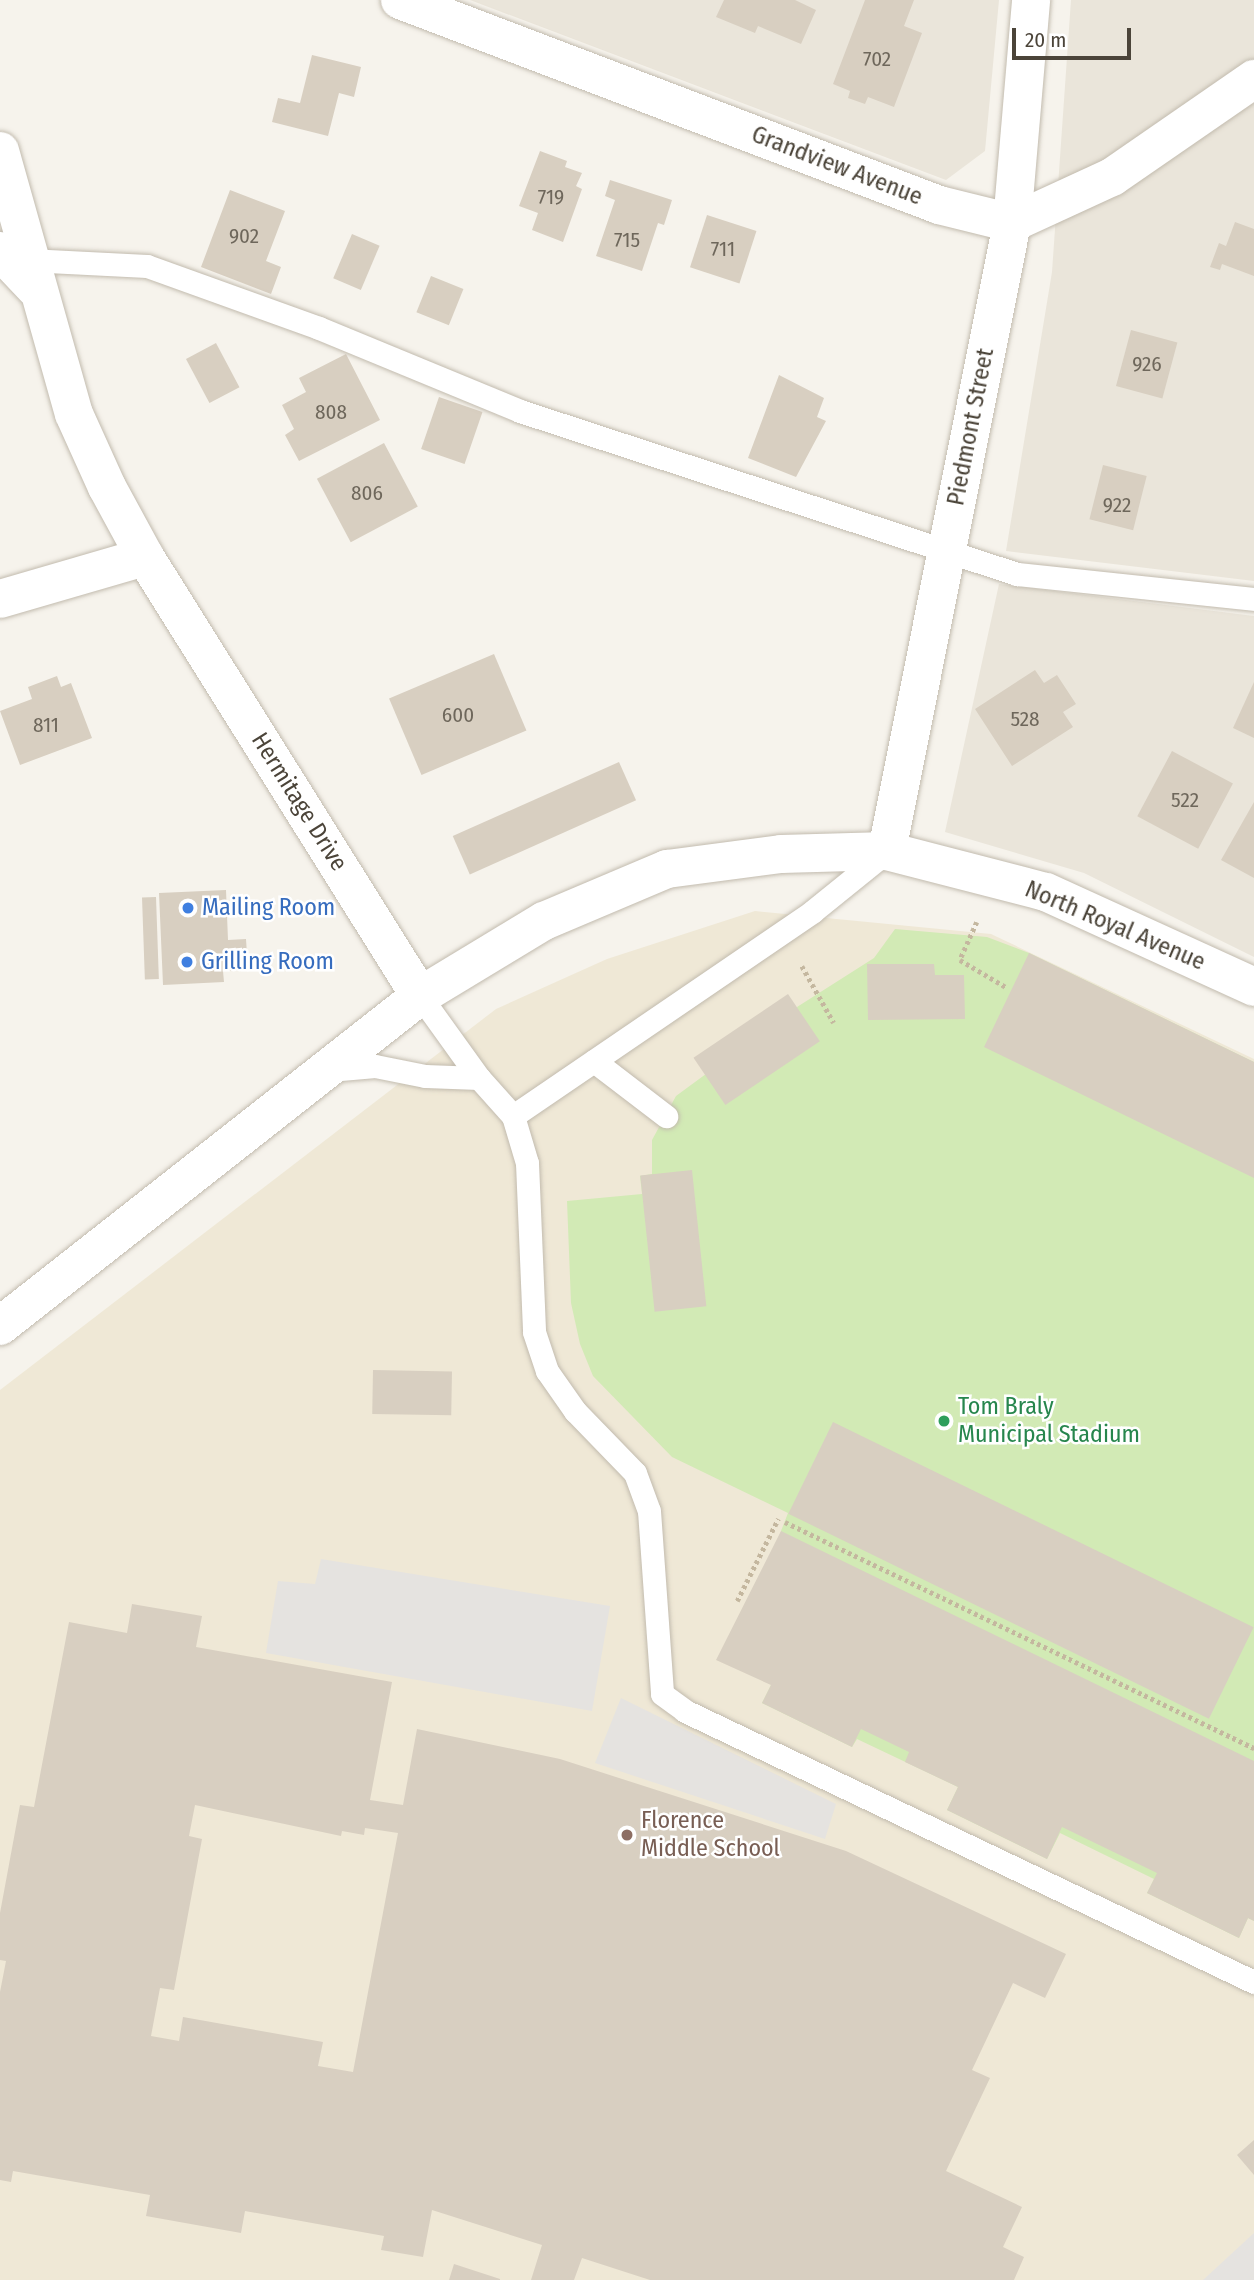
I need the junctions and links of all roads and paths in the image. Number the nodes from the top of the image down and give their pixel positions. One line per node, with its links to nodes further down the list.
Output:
1 (400, 0): 5 (street, Grandview Avenue)
2 (1031, 0): 5 (street, Piedmont Street)
3 (1254, 79): 5 (street)
4 (0, 151): 6 (street, Hermitage Drive)
5 (1012, 223): 7 (street, Piedmont Street)
6 (21, 266): 7 (lane); 8 (street, Hermitage Drive)
7 (946, 553): 10 (lane); 11 (street, Piedmont Street)
8 (145, 557): 9 (street); 16 (street, Hermitage Drive)
9 (0, 599)
10 (1254, 599)
11 (887, 851): 15 (street, North Royal Avenue); 16 (street, North Royal Avenue); 18 (lane)
12 (977, 922): 14 (path)
13 (802, 966): 17 (path)
14 (1006, 987)
15 (1254, 987)
16 (420, 996): 19 (street); 20 (lane)
17 (834, 1023)
18 (594, 1061): 21 (lane); 22 (lane)
19 (326, 1070): 20 (lane); 23 (street)
20 (479, 1078): 21 (lane)
21 (513, 1116): 28 (lane)
22 (666, 1116)
23 (0, 1326)
24 (778, 1519): 26 (path)
25 (785, 1522): 27 (path)
26 (737, 1601)
27 (1254, 1748)
28 (1254, 1982)

